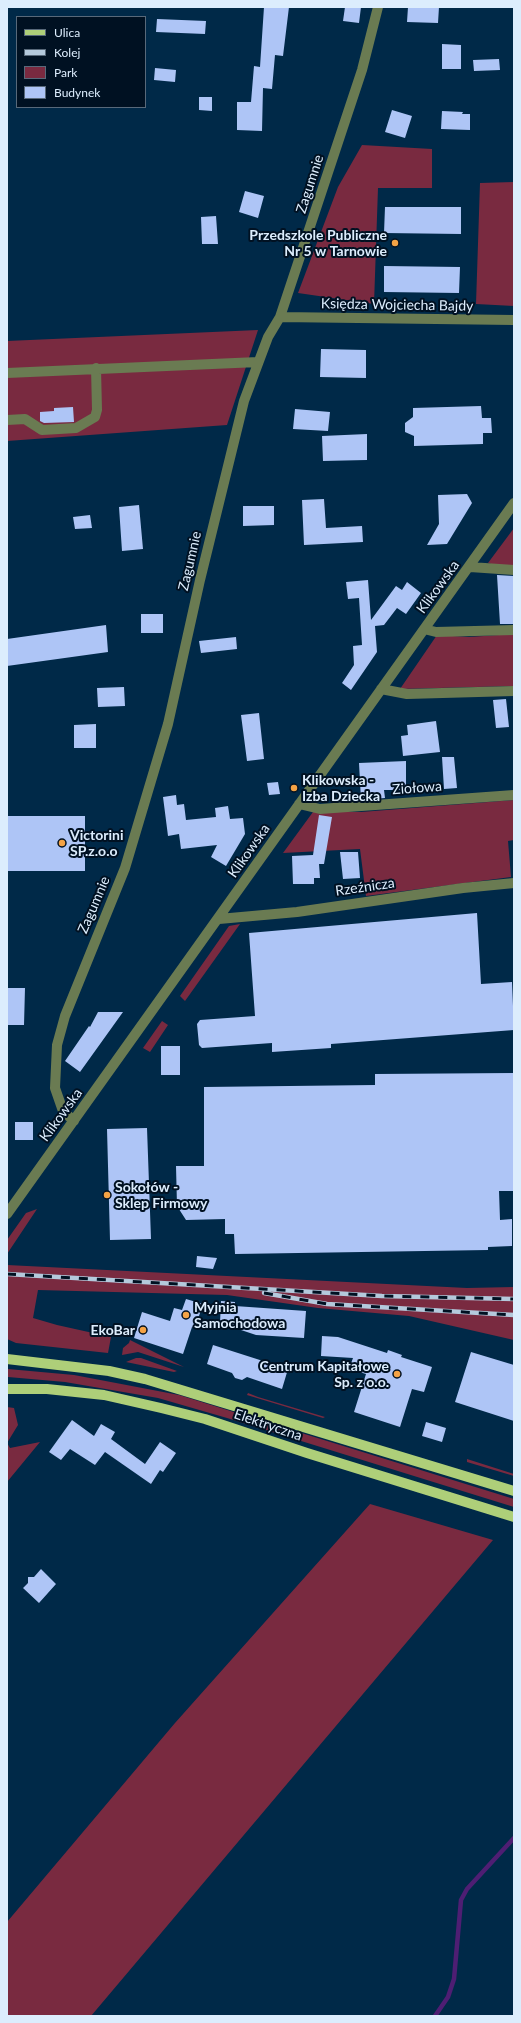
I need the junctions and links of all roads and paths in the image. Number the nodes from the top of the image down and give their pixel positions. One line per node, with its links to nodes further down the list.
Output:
1 (378, 7): 2 (street, Zagumnie)
2 (280, 317): 3 (street, Księdza Wojciecha Bajdy); 4 (street, Zagumnie)
3 (514, 320)
4 (258, 362): 5 (street); 19 (street, Zagumnie)
5 (96, 368): 6 (street); 7 (street)
6 (7, 373)
7 (7, 420)
8 (514, 503): 9 (street, Klikowska)
9 (470, 567): 10 (street); 11 (street, Klikowska)
10 (514, 570)
11 (424, 629): 12 (street); 13 (street, Klikowska)
12 (514, 630)
13 (381, 689): 14 (street); 16 (street, Klikowska)
14 (514, 691)
15 (514, 795): 16 (street, Ziołowa)
16 (299, 804): 18 (street, Klikowska)
17 (514, 883): 18 (street, Rzeźnicza)
18 (219, 918): 19 (street, Klikowska)
19 (74, 1121): 20 (street, Klikowska)
20 (7, 1214)
21 (7, 1359): 23 (main road, Elektryczna)
22 (7, 1389): 24 (main road, Elektryczna)
23 (514, 1491)
24 (514, 1517)

